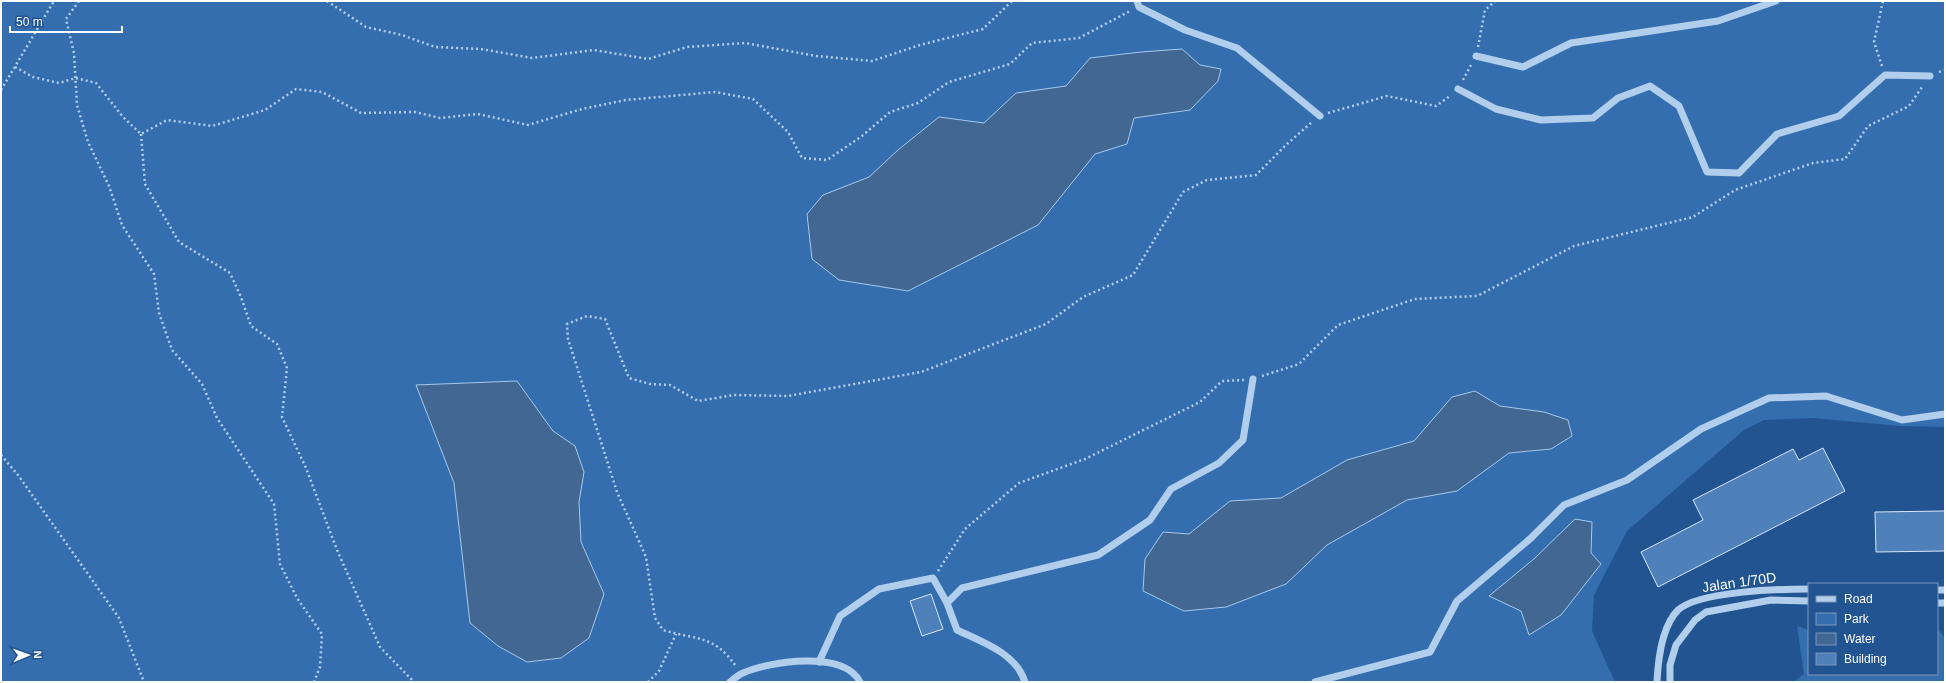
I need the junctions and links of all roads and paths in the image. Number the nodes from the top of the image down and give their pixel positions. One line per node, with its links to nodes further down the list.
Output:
1 (54, 1): 10 (path)
2 (79, 1): 14 (path)
3 (327, 1): 4 (path)
4 (1012, 1)
5 (1495, 1): 9 (path)
6 (1776, 1): 9 (street)
7 (1883, 1): 12 (path)
8 (1138, 4): 17 (street); 18 (path)
9 (1476, 56): 16 (path)
10 (15, 67): 14 (path); 15 (path)
11 (1945, 70): 13 (path)
12 (1885, 75): 13 (street); 16 (street)
13 (1930, 76): 19 (path)
14 (76, 78): 18 (path); 30 (path)
15 (1, 90)
16 (1458, 90): 17 (path)
17 (1320, 116): 26 (path)
18 (141, 134): 31 (path)
19 (1253, 379): 22 (path); 25 (street)
20 (1945, 414): 36 (street)
21 (1, 455): 29 (path)
22 (933, 578): 25 (street); 27 (street)
23 (1808, 589): 37 (street, Jalan 1/70D)
24 (1808, 601): 38 (street, Jalan 1/70D)
25 (947, 603): 35 (street)
26 (676, 634): 28 (path); 32 (path)
27 (819, 662): 28 (street); 34 (street)
28 (741, 674): 33 (street)
29 (144, 682)
30 (314, 682)
31 (414, 682)
32 (648, 682)
33 (730, 682)
34 (860, 682)
35 (1025, 682)
36 (1315, 682)
37 (1657, 682)
38 (1670, 682)

